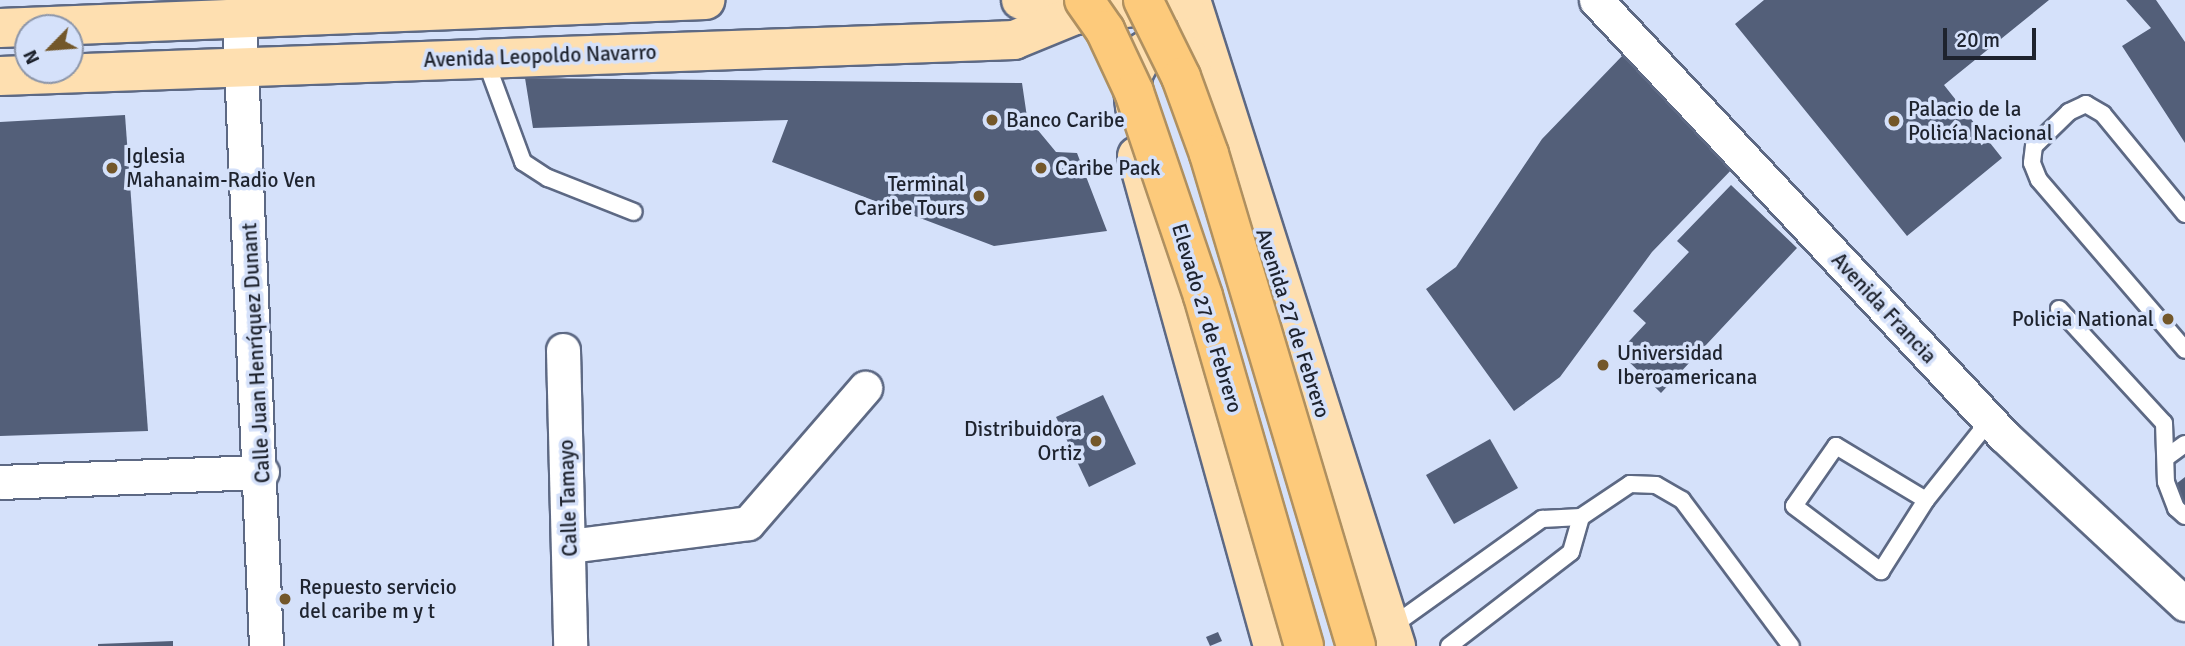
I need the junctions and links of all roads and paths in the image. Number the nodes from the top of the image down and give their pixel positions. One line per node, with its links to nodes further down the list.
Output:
1 (705, 0): 8 (main road)
2 (1021, 0): 7 (main road, Avenida Leopoldo Navarro)
3 (1143, 0): 36 (highway, bridge)
4 (1184, 0): 7 (main road, Avenida Leopoldo Navarro)
5 (1191, 0): 15 (main road, Avenida 27 de Febrero)
6 (1596, 0): 21 (street, Avenida Francia)
7 (1073, 5): 10 (main road, Avenida Leopoldo Navarro); 16 (main road); 35 (highway, Elevado 27 de Febrero, bridge)
8 (239, 19): 9 (main road); 11 (street, Calle Juan Henríquez Dunant)
9 (0, 28)
10 (485, 58): 11 (main road, Avenida Leopoldo Navarro); 13 (lane)
11 (243, 66): 12 (main road, Avenida Leopoldo Navarro); 24 (street, Calle Juan Henríquez Dunant)
12 (0, 76)
13 (634, 212)
14 (2185, 214): 19 (lane)
15 (1268, 247): 16 (main road); 31 (main road, Avenida 27 de Febrero)
16 (1173, 275): 34 (main road)
17 (2059, 309): 23 (lane)
18 (563, 350): 29 (street, Calle Tamayo)
19 (2185, 350)
20 (865, 388): 29 (street)
21 (1989, 421): 26 (lane); 30 (street, Avenida Francia)
22 (2185, 444): 23 (lane)
23 (2167, 457): 27 (lane)
24 (262, 472): 25 (street); 32 (street, Calle Juan Henríquez Dunant)
25 (0, 481)
26 (1926, 500): 26 (lane)
27 (2185, 516)
28 (1581, 517): 31 (lane); 37 (lane); 38 (lane)
29 (569, 546): 33 (street, Calle Tamayo)
30 (2185, 604)
31 (1394, 637)
32 (267, 646)
33 (570, 646)
34 (1273, 646)
35 (1304, 646)
36 (1356, 646)
37 (1449, 646)
38 (1791, 646)

